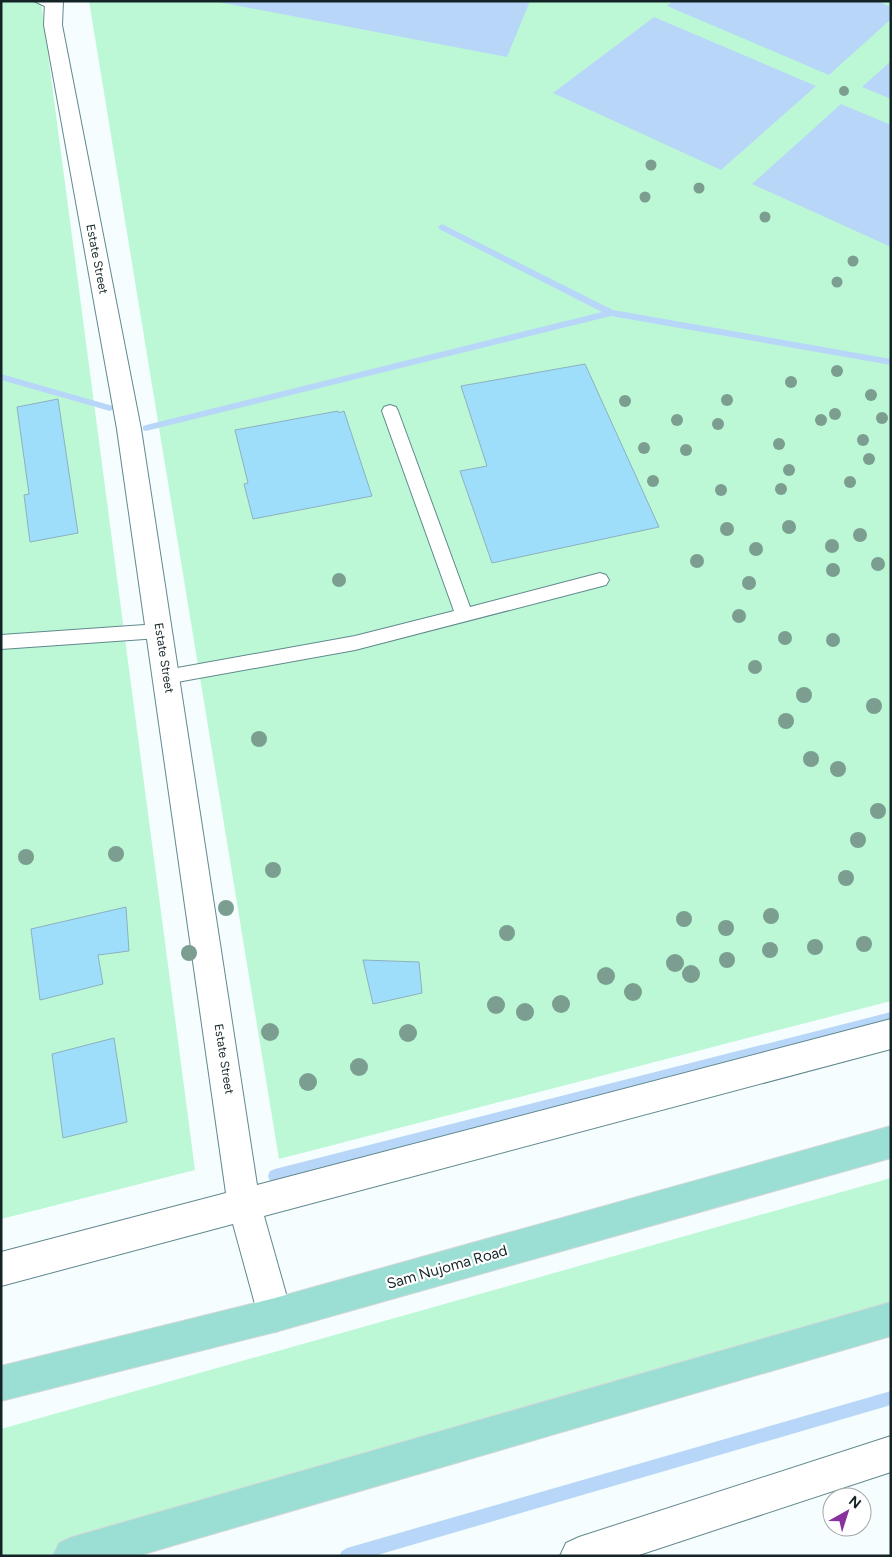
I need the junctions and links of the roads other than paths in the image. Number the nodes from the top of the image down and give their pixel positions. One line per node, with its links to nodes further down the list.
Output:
1 (49, 3): 5 (street, Estate Street)
2 (390, 410): 4 (lane)
3 (600, 580): 4 (lane)
4 (464, 615): 7 (lane)
5 (160, 632): 6 (lane); 7 (street, Estate Street)
6 (1, 642)
7 (166, 677): 10 (street, Estate Street)
8 (891, 1034): 10 (street)
9 (891, 1142): 12 (main road, Sam Nujoma Road)
10 (244, 1204): 11 (street); 12 (street, Estate Street)
11 (1, 1269)
12 (274, 1315): 14 (main road, Sam Nujoma Road)
13 (891, 1319): 16 (main road)
14 (1, 1384)
15 (891, 1454): 17 (street)
16 (72, 1556)
17 (579, 1556)

